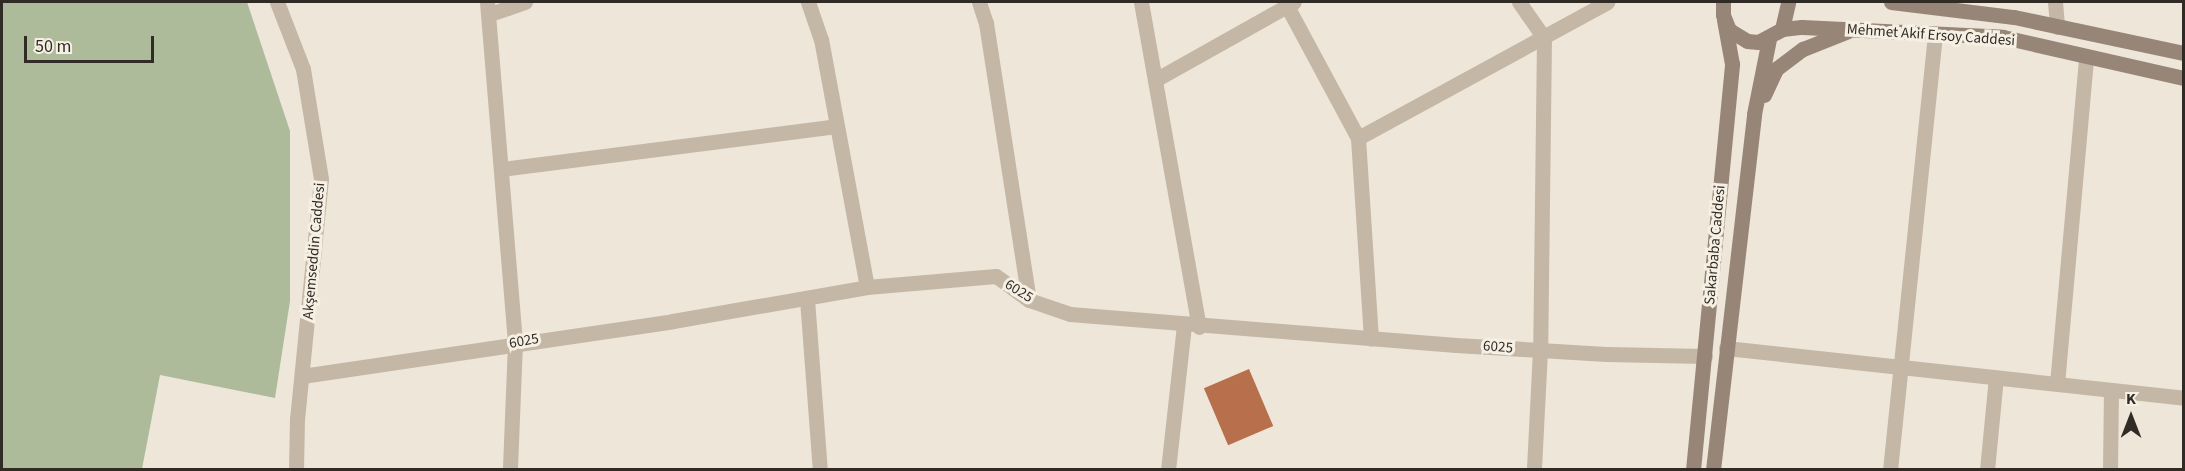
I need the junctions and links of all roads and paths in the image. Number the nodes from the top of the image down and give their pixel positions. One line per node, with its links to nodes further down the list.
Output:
1 (277, 2): 39 (street, Akşemseddin Caddesi)
2 (525, 2): 12 (street)
3 (808, 2): 25 (street)
4 (979, 2): 30 (street)
5 (1141, 2): 23 (street)
6 (1519, 2): 18 (street)
7 (1607, 2): 18 (street)
8 (1788, 2): 15 (main road)
9 (1891, 2): 14 (main road, Mehmet Akif Ersoy Caddesi)
10 (2055, 2): 14 (street)
11 (1291, 4): 23 (street); 26 (street)
12 (489, 8): 27 (street)
13 (1722, 8): 19 (main road); 37 (main road, Sakarbaba Caddesi)
14 (2057, 27): 20 (main road, Mehmet Akif Ersoy Caddesi)
15 (1782, 29): 16 (main road, Mehmet Akif Ersoy Caddesi); 19 (main road)
16 (1853, 29): 17 (main road, Mehmet Akif Ersoy Caddesi); 24 (main road)
17 (1935, 34): 21 (main road, Mehmet Akif Ersoy Caddesi); 38 (street)
18 (1544, 38): 26 (street); 36 (street)
19 (1768, 39): 24 (main road, Sakarbaba Caddesi)
20 (2184, 53)
21 (2086, 56): 22 (main road, Mehmet Akif Ersoy Caddesi); 41 (street)
22 (2184, 78)
23 (1155, 80): 32 (street)
24 (1754, 114): 35 (main road, Sakarbaba Caddesi)
25 (836, 126): 27 (street); 28 (street)
26 (1358, 138): 33 (street)
27 (502, 169): 34 (street)
28 (867, 287): 29 (street, 6025); 30 (street, 6025)
29 (807, 299): 34 (street, 6025); 46 (street)
30 (1029, 300): 31 (street, 6025)
31 (1184, 326): 32 (street, 6025); 47 (street)
32 (1199, 327): 33 (street, 6025)
33 (1371, 339): 36 (street, 6025)
34 (515, 343): 39 (street, 6025); 45 (street)
35 (1726, 348): 38 (street); 50 (main road, Sakarbaba Caddesi)
36 (1540, 350): 37 (street, 6025); 48 (street)
37 (1705, 356): 49 (main road, Sakarbaba Caddesi)
38 (1901, 367): 40 (street); 51 (street)
39 (302, 376): 44 (street, Akşemseddin Caddesi)
40 (1996, 377): 41 (street); 52 (street)
41 (2056, 384): 42 (street)
42 (2111, 390): 43 (street); 53 (street)
43 (2184, 398)
44 (296, 470)
45 (510, 470)
46 (820, 470)
47 (1168, 470)
48 (1534, 470)
49 (1693, 470)
50 (1713, 470)
51 (1890, 470)
52 (1988, 470)
53 (2110, 470)

